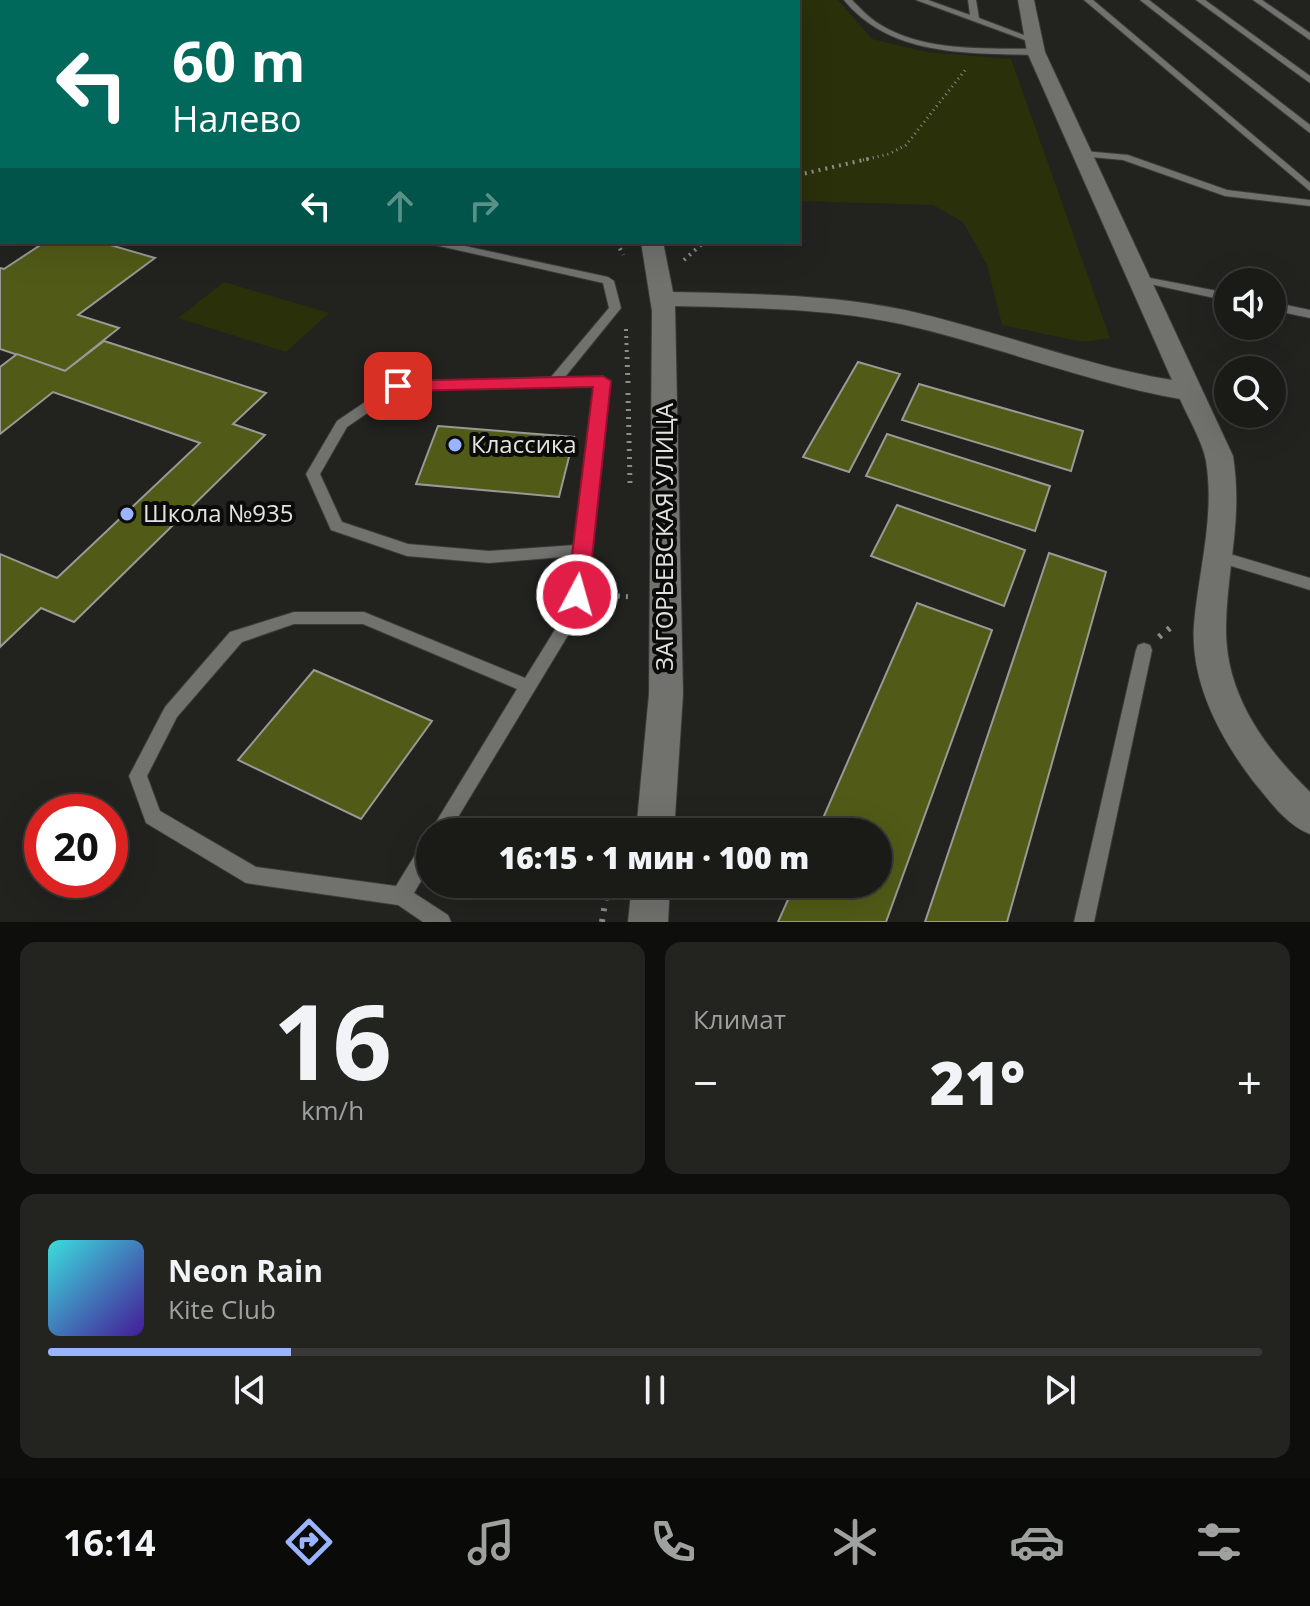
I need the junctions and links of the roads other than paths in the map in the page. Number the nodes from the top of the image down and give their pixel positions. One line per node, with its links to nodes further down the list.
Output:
1 (848, 0): 11 (lane)
2 (920, 0): 9 (lane)
3 (972, 0): 9 (lane)
4 (1026, 0): 11 (street)
5 (1088, 0): 15 (lane)
6 (1144, 0): 13 (lane)
7 (1200, 0): 12 (lane)
8 (1257, 0): 10 (lane)
9 (975, 20): 11 (lane)
10 (1310, 37)
11 (1035, 46): 14 (street)
12 (1310, 80)
13 (1310, 130)
14 (1084, 154): 16 (lane); 19 (street)
15 (1310, 188)
16 (1310, 203)
17 (444, 244): 24 (lane)
18 (652, 244): 21 (street, ЗАГОРЬЕВСКАЯ УЛИЦА)
19 (1140, 279): 20 (lane); 25 (street)
20 (1214, 294)
21 (662, 299): 25 (street); 33 (street, ЗАГОРЬЕВСКАЯ УЛИЦА)
22 (1286, 309): 23 (lane)
23 (1310, 314)
24 (555, 381): 26 (lane); 26 (lane)
25 (1190, 392): 27 (street)
26 (582, 550): 30 (lane)
27 (1220, 557): 28 (lane); 31 (street)
28 (1310, 584)
29 (1144, 650): 39 (lane)
30 (527, 686): 32 (lane); 35 (lane)
31 (1310, 817)
32 (447, 818)
33 (656, 818)
34 (416, 871): 35 (lane)
35 (401, 896): 37 (lane)
36 (650, 898): 38 (street)
37 (441, 922)
38 (648, 922)
39 (1084, 922)

